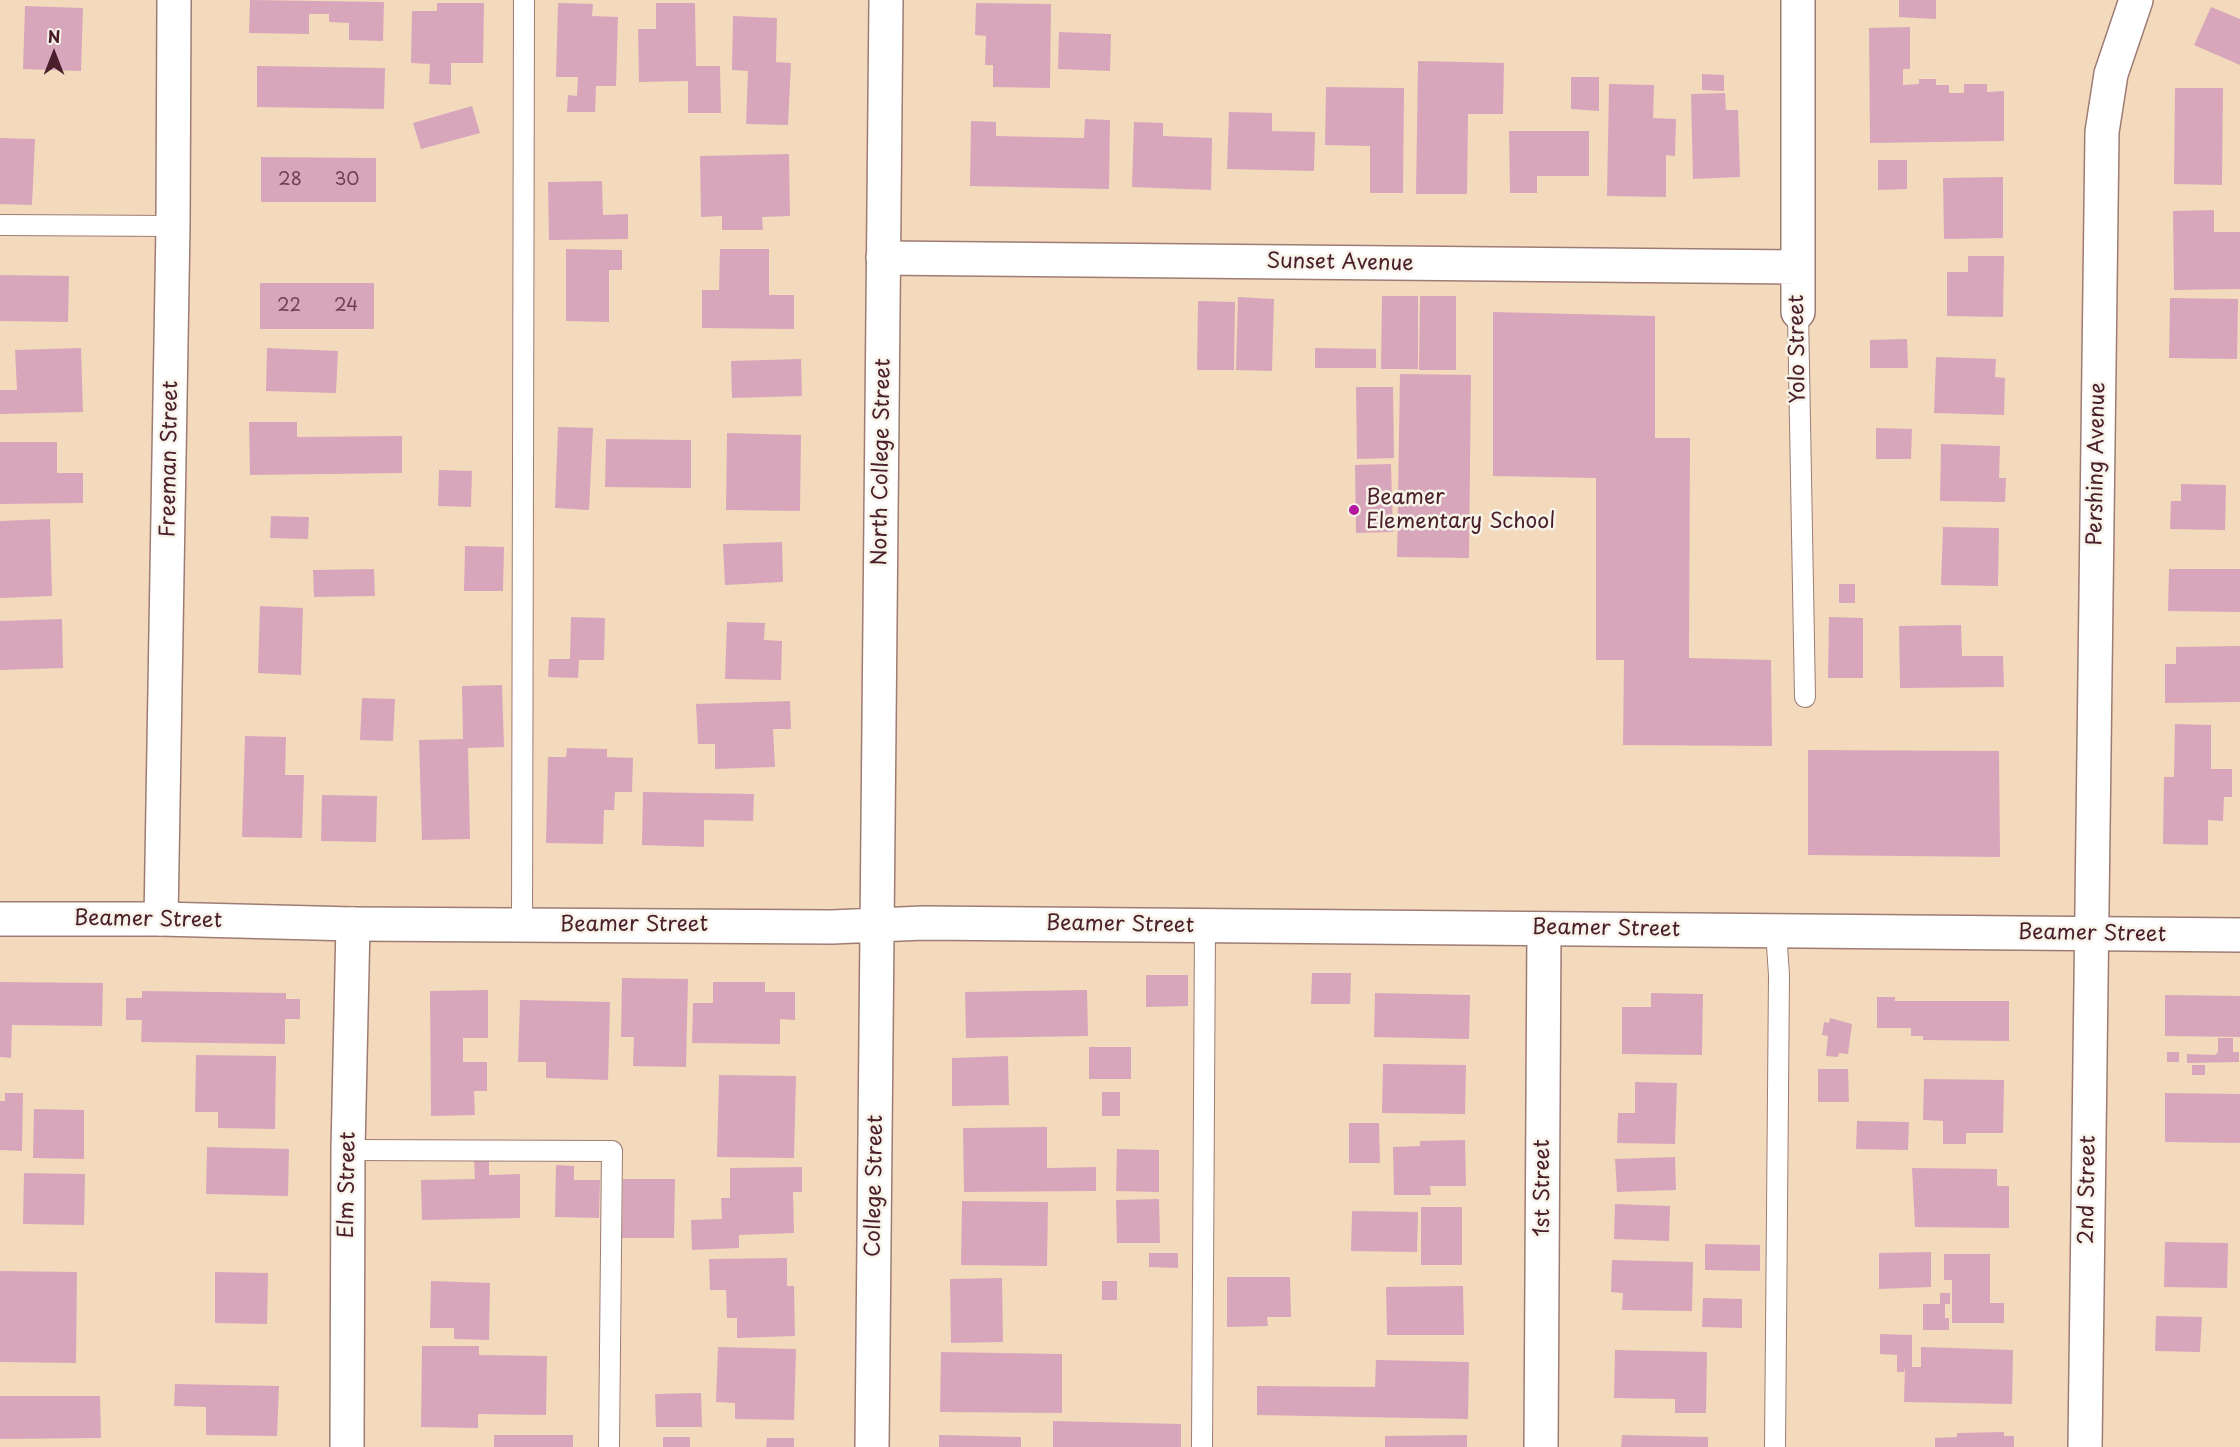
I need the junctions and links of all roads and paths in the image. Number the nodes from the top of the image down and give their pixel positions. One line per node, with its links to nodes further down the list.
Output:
1 (174, 0): 7 (street, Freeman Street)
2 (524, 0): 15 (lane)
3 (886, 0): 8 (street, North College Street)
4 (1798, 0): 9 (street, Yolo Street)
5 (2136, 0): 20 (street, Pershing Avenue)
6 (0, 225): 7 (lane)
7 (173, 226): 13 (street, Freeman Street)
8 (883, 258): 9 (street, Sunset Avenue); 16 (street, North College Street)
9 (1797, 267): 10 (street, Yolo Street)
10 (1798, 312): 11 (lane, Yolo Street)
11 (1805, 697)
12 (0, 919): 13 (street, Beamer Street)
13 (161, 919): 14 (street, Beamer Street)
14 (353, 924): 15 (street, Beamer Street); 22 (street, Elm Street)
15 (522, 924): 16 (street, Beamer Street)
16 (877, 925): 17 (street, Beamer Street); 25 (street, College Street)
17 (1205, 926): 18 (street, Beamer Street); 26 (lane)
18 (1544, 929): 19 (street, Beamer Street); 27 (street, 1st Street)
19 (1776, 931): 20 (street, Beamer Street); 28 (lane)
20 (2091, 934): 21 (street, Beamer Street); 29 (street, 2nd Street)
21 (2240, 935)
22 (348, 1150): 23 (street, Elm Street); 24 (lane)
23 (347, 1447)
24 (609, 1447)
25 (872, 1447)
26 (1202, 1447)
27 (1541, 1447)
28 (1775, 1447)
29 (2085, 1447)

